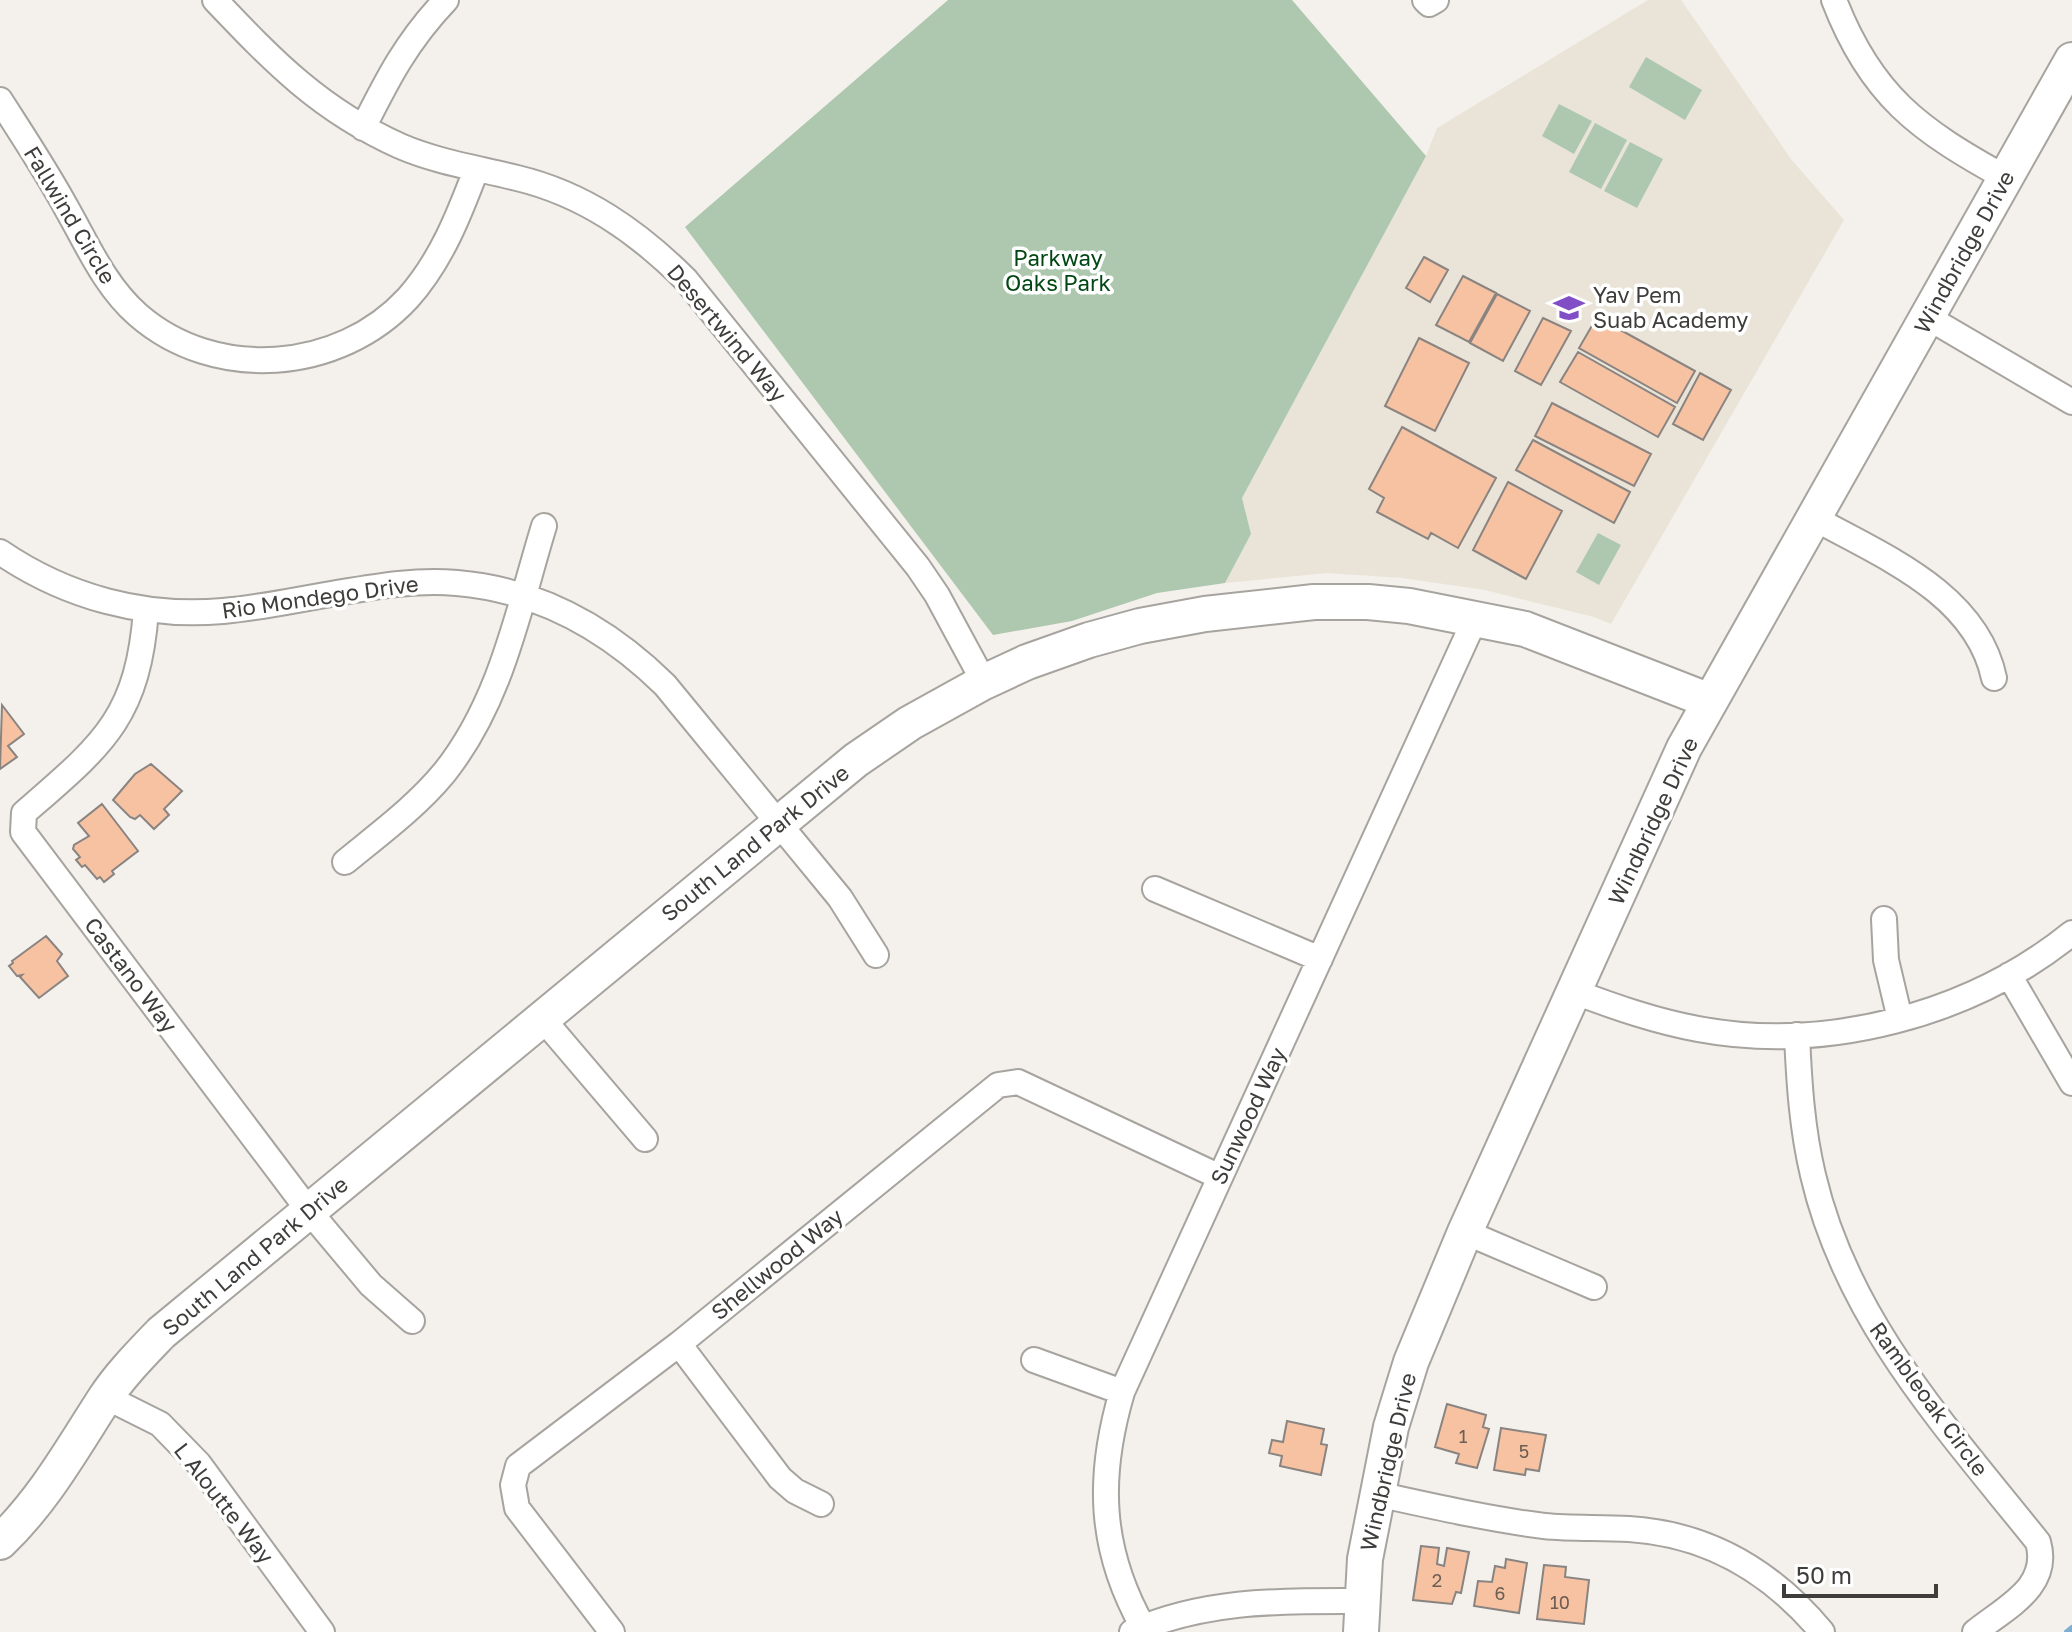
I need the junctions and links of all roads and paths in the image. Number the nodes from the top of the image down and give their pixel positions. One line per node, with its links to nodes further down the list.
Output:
1 (215, 0): 8 (street, Desertwind Way)
2 (446, 0): 8 (street)
3 (1425, 0): 4 (street)
4 (1436, 0)
5 (1834, 0): 10 (street)
6 (2072, 60): 10 (street, Windbridge Drive)
7 (0, 100): 9 (street, Fallwind Circle)
8 (363, 128): 9 (street, Desertwind Way)
9 (476, 170): 20 (street, Desertwind Way)
10 (2006, 178): 11 (street, Windbridge Drive)
11 (1927, 317): 12 (street); 13 (street, Windbridge Drive)
12 (2072, 402)
13 (1814, 518): 19 (street); 21 (street, Windbridge Drive)
14 (544, 526): 16 (street)
15 (0, 552): 17 (street, Rio Mondego Drive)
16 (523, 596): 17 (street, Rio Mondego Drive); 22 (street, Rio Mondego Drive); 23 (street)
17 (146, 610): 37 (street, Castano Way)
18 (1475, 619): 20 (street, South Land Park Drive); 21 (street, South Land Park Drive); 28 (street, Sunwood Way)
19 (1994, 678)
20 (984, 682): 22 (street, South Land Park Drive)
21 (1710, 701): 30 (street, Windbridge Drive)
22 (779, 823): 27 (street, Rio Mondego Drive); 31 (street, South Land Park Drive)
23 (345, 862)
24 (1155, 889): 28 (street)
25 (1884, 919): 32 (street)
26 (2072, 933): 29 (street)
27 (876, 955)
28 (1320, 959): 36 (street, Sunwood Way)
29 (2009, 975): 32 (street); 34 (street)
30 (1575, 992): 33 (street); 38 (street, Windbridge Drive)
31 (542, 1018): 35 (street); 37 (street, South Land Park Drive)
32 (1900, 1019): 33 (street)
33 (1797, 1035): 53 (street, Rambleoak Circle)
34 (2072, 1083)
35 (645, 1139)
36 (1220, 1177): 41 (street, Shellwood Way); 43 (street, Sunwood Way)
37 (309, 1211): 40 (street, Castano Way); 44 (street, South Land Park Drive)
38 (1465, 1232): 39 (street); 45 (street, Windbridge Drive)
39 (1594, 1287)
40 (412, 1321)
41 (679, 1344): 46 (street); 51 (street, Shellwood Way)
42 (1034, 1360): 43 (street)
43 (1122, 1392): 49 (street, Sunwood Way)
44 (106, 1397): 47 (street, South Land Park Drive); 50 (street, L Aloutte Way)
45 (1377, 1494): 48 (street, Windbridge Drive); 52 (street)
46 (821, 1504)
47 (0, 1542)
48 (1361, 1617): 49 (street)
49 (1138, 1629)
50 (322, 1632)
51 (612, 1632)
52 (1822, 1632)
53 (1975, 1632)

